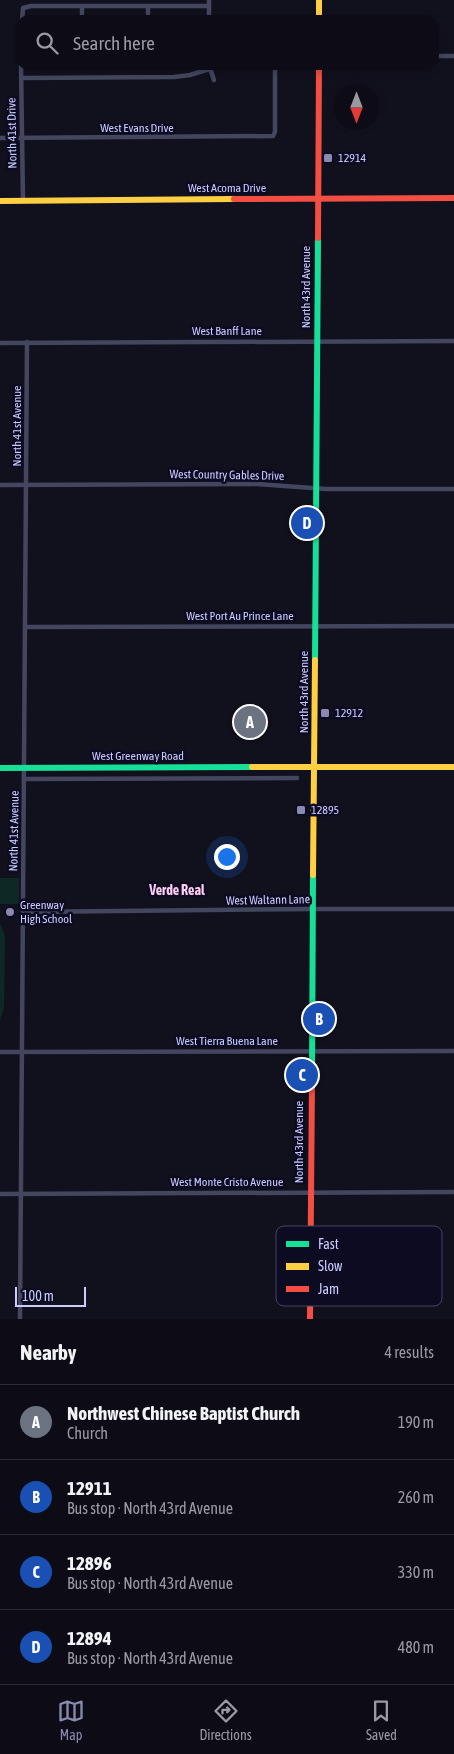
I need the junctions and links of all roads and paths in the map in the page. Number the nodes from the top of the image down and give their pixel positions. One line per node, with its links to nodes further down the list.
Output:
1 (318, 0): 8 (main road)
2 (209, 3): 4 (street)
3 (82, 6): 4 (street); 5 (street); 7 (street)
4 (148, 6): 6 (street)
5 (82, 14)
6 (148, 14)
7 (22, 15)
8 (319, 15)
9 (439, 56): 10 (street)
10 (454, 56)
11 (22, 70): 16 (street, North 41st Drive)
12 (202, 70): 16 (street)
13 (210, 70): 17 (street)
14 (275, 70): 19 (street, West Evans Drive)
15 (319, 70): 20 (main road, North 43rd Avenue)
16 (21, 78): 19 (street, North 41st Drive)
17 (214, 80)
18 (0, 138): 19 (street, West Evans Drive)
19 (22, 138): 23 (street, North 41st Drive)
20 (318, 198): 21 (main road, West Acoma Drive); 23 (main road, West Acoma Drive); 24 (main road, North 43rd Avenue)
21 (454, 198)
22 (0, 201): 23 (main road, West Acoma Drive)
23 (23, 201)
24 (317, 341): 25 (street, West Banff Lane); 26 (street, West Banff Lane); 30 (main road, North 43rd Avenue)
25 (454, 341)
26 (27, 342): 27 (street, West Banff Lane); 29 (street, North 41st Avenue)
27 (0, 343)
28 (0, 485): 29 (street, West Country Gables Drive)
29 (27, 485): 30 (street, West Country Gables Drive); 34 (street, North 41st Avenue)
30 (317, 488): 31 (street, West Country Gables Drive); 32 (main road, North 43rd Avenue)
31 (454, 490)
32 (316, 626): 33 (street, West Port Au Prince Lane); 34 (street, West Port Au Prince Lane); 36 (main road, North 43rd Avenue)
33 (454, 626)
34 (26, 627): 39 (street, North 41st Avenue)
35 (276, 767): 36 (main road, West Greenway Road); 39 (main road, West Greenway Road); 40 (street)
36 (315, 767): 37 (main road, West Greenway Road); 43 (main road, North 43rd Avenue)
37 (454, 767)
38 (0, 768): 39 (main road, West Greenway Road)
39 (25, 768): 42 (street, North 41st Avenue)
40 (277, 778): 41 (street, West Greenway Road); 42 (street, West Greenway Road)
41 (297, 778)
42 (25, 779): 45 (street, North 41st Avenue)
43 (313, 909): 44 (street, West Waltann Lane); 45 (street, West Waltann Lane); 46 (main road, North 43rd Avenue)
44 (454, 909)
45 (23, 912): 49 (street, North 41st Avenue)
46 (312, 1050): 47 (street, West Tierra Buena Lane); 49 (street, West Tierra Buena Lane); 50 (main road, North 43rd Avenue)
47 (454, 1051)
48 (0, 1052): 49 (street, West Tierra Buena Lane)
49 (23, 1052): 53 (street, North 41st Avenue)
50 (310, 1192): 51 (street, West Monte Cristo Avenue); 53 (street, West Monte Cristo Avenue); 54 (main road, North 43rd Avenue)
51 (454, 1192)
52 (0, 1194): 53 (street, West Monte Cristo Avenue)
53 (21, 1194): 56 (street, North 41st Avenue)
54 (310, 1226)
55 (310, 1306): 57 (main road, North 43rd Avenue)
56 (20, 1319)
57 (310, 1319)

